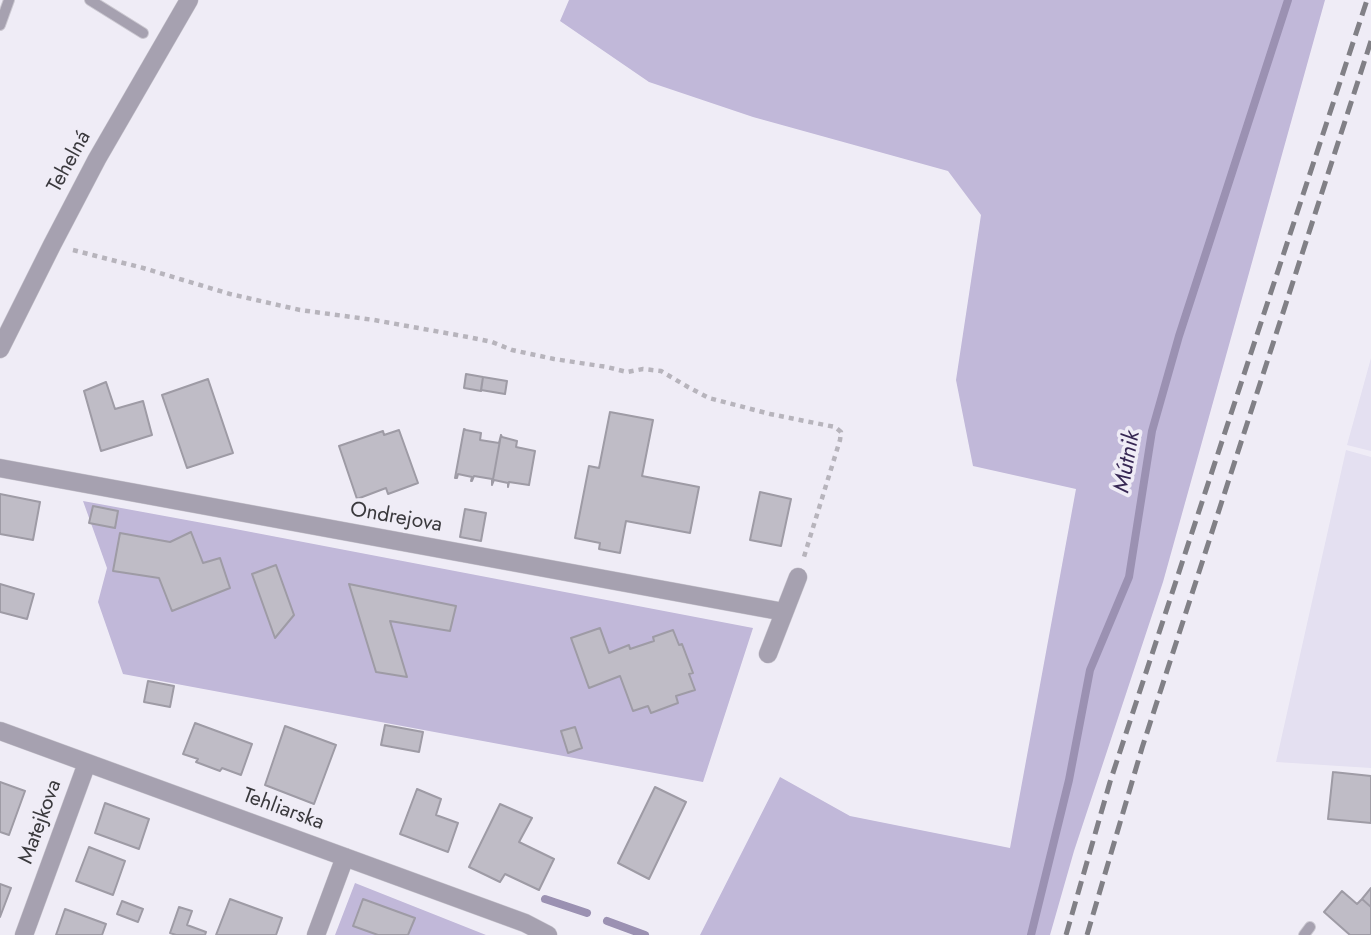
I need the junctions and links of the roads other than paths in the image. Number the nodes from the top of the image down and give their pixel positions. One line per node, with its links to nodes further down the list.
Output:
1 (9, 0): 4 (lane)
2 (90, 0): 5 (lane)
3 (189, 0): 6 (street, Tehelná)
4 (0, 25)
5 (142, 33)
6 (0, 349)
7 (0, 468): 9 (street, Ondrejova)
8 (798, 577): 9 (street)
9 (784, 612): 10 (street)
10 (768, 654)
11 (0, 731): 12 (street, Tehliarska)
12 (87, 763): 13 (street, Tehliarska); 14 (street, Matejkova)
13 (345, 857): 15 (street); 16 (street, Tehliarska)
14 (24, 935)
15 (316, 935)
16 (548, 935)

